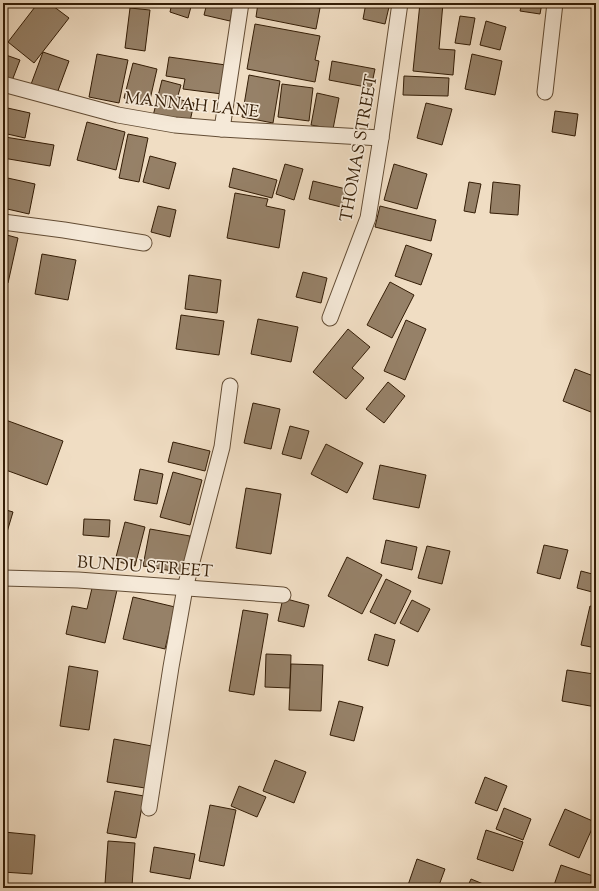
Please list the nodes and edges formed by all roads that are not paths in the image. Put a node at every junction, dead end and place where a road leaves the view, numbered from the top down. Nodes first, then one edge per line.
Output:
1 (241, 3) edge
2 (400, 3) edge
3 (555, 3) edge
4 (3, 84) edge
5 (545, 92) dead end
6 (222, 129) junction
7 (381, 138) junction
8 (3, 222) edge
9 (144, 243) dead end
10 (330, 318) dead end
11 (230, 386) dead end
12 (3, 578) edge
13 (185, 588) junction
14 (283, 595) dead end
15 (149, 808) dead end

1 - 6 street
2 - 7 street, THOMAS STREET
3 - 5 street
4 - 6 street, MANNAH LANE
6 - 7 street, MANNAH LANE
7 - 10 street, THOMAS STREET
8 - 9 street
11 - 13 street
12 - 13 street, BUNDU STREET
13 - 14 street, BUNDU STREET
13 - 15 street

